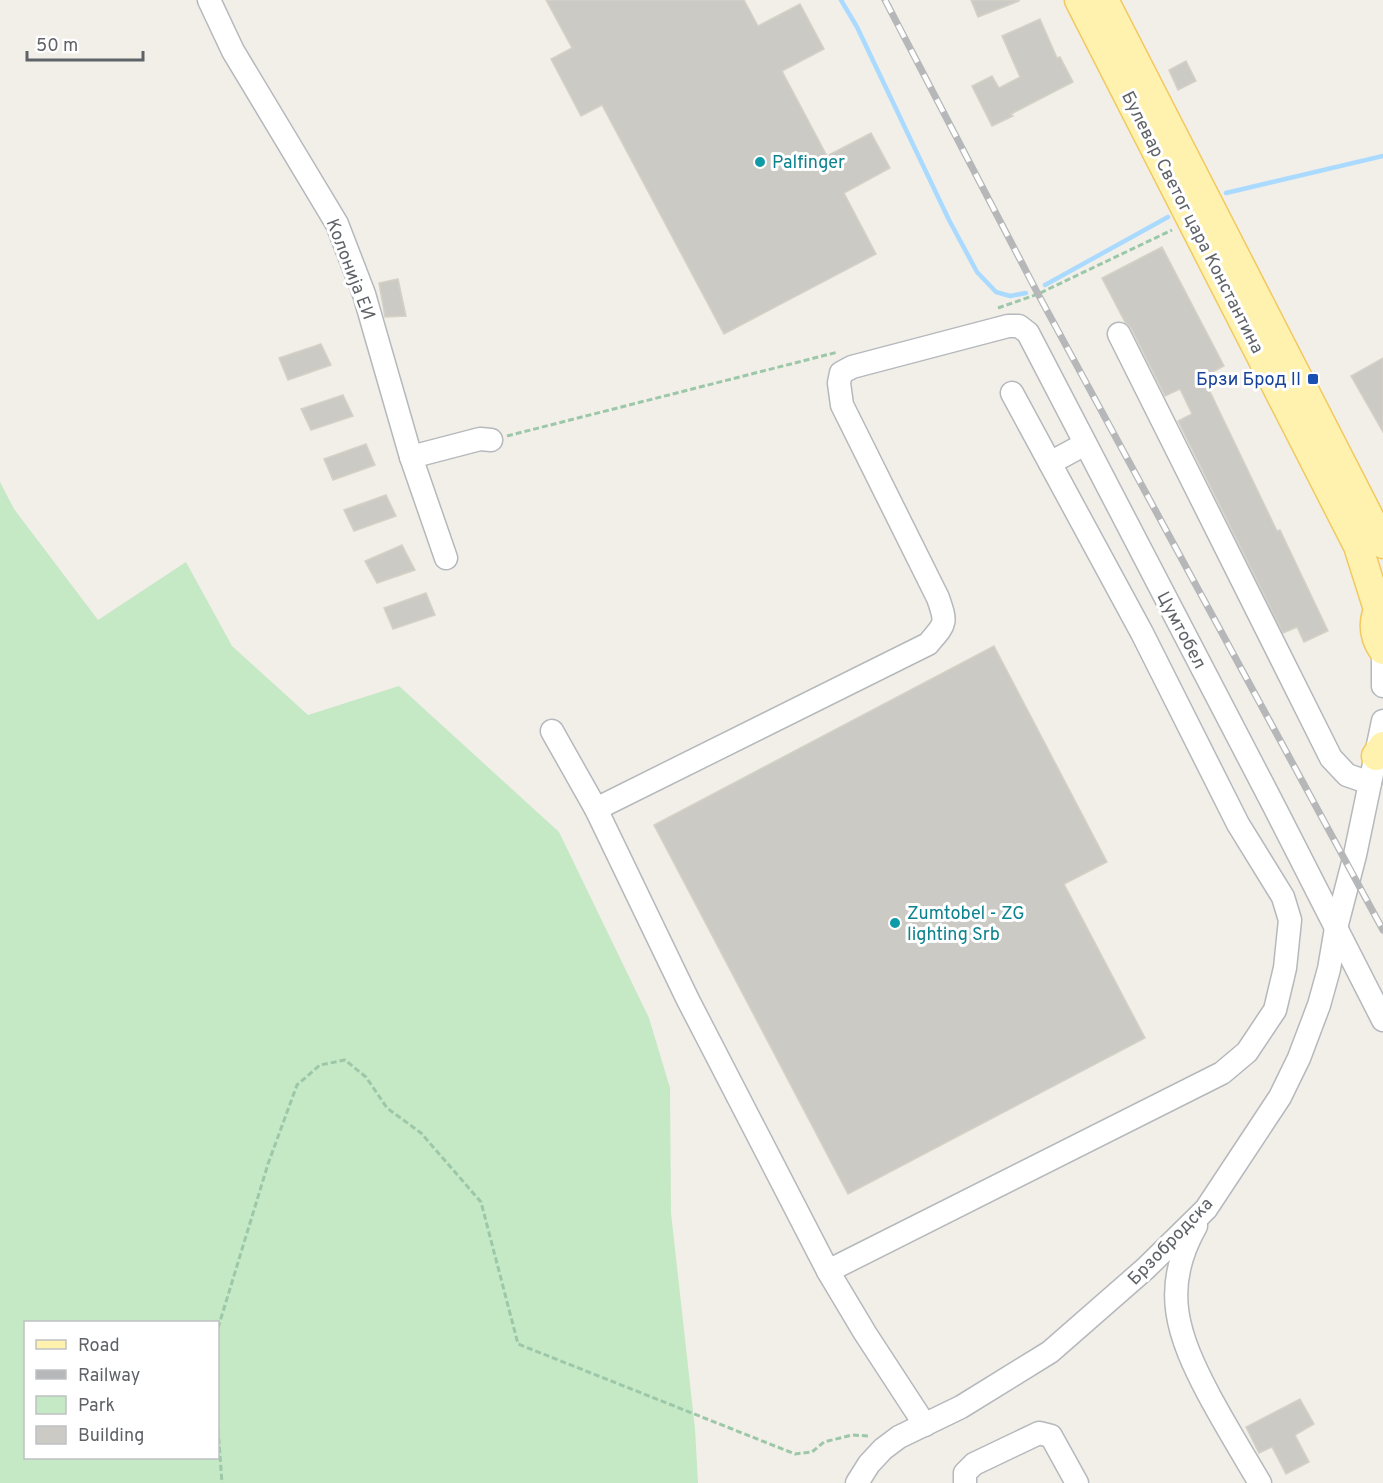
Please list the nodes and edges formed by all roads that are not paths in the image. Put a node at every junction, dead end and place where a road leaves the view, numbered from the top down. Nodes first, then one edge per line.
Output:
1 (209, 0) edge
2 (1079, 0) edge
3 (1104, 0) edge
4 (1119, 334) dead end
5 (1012, 393) dead end
6 (491, 440) road end
7 (1085, 444) junction
8 (411, 457) junction
9 (1050, 463) junction
10 (1381, 537) edge
11 (446, 558) dead end
12 (1380, 606) edge
13 (1383, 651) edge
14 (1383, 686) edge
15 (1383, 721) edge
16 (552, 731) dead end
17 (1243, 746) junction
18 (1376, 762) edge
19 (1208, 764) junction
20 (596, 809) junction
21 (1336, 928) junction
22 (1383, 1020) edge
23 (1206, 1209) junction
24 (828, 1272) junction
25 (925, 1425) junction
26 (857, 1483) edge
27 (965, 1483) edge
28 (1077, 1483) edge
29 (1260, 1483) edge

1 - 8 street, Колонија ЕИ
2 - 12 main road, Булевар Светог цара Константина
3 - 10 main road, Булевар Светог цара Константина
4 - 18 street
5 - 9 street
6 - 8 street
7 - 9 street
7 - 17 street, Цумтобел
7 - 20 street, Цумтобел
8 - 11 street, Колонија ЕИ
9 - 19 street
12 - 13 main road, Булевар Светог цара Константина
13 - 14 street
15 - 18 street, Брзобродска
16 - 20 street
17 - 19 street
17 - 21 street, Цумтобел
18 - 21 street, Брзобродска
19 - 24 street
20 - 24 street
21 - 22 street, Цумтобел
21 - 23 street, Брзобродска
23 - 25 street, Брзобродска
23 - 29 street
24 - 25 street
25 - 26 street, Брзобродска
27 - 28 street

